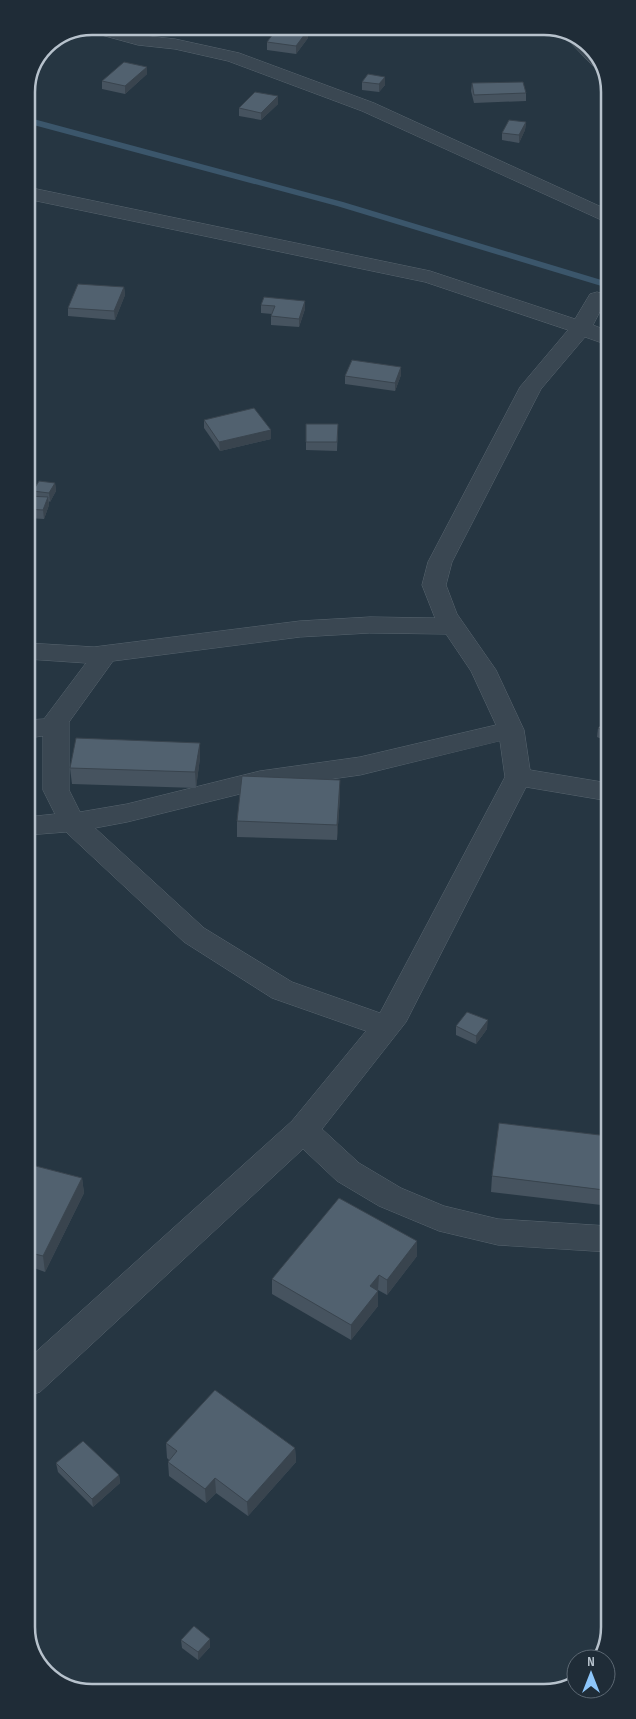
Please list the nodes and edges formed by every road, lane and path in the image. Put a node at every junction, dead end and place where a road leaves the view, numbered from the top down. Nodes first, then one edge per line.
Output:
1 (118, 35) edge
2 (35, 195) edge
3 (601, 214) edge
4 (597, 298) dead end
5 (581, 328) junction
6 (601, 336) edge
7 (453, 626) junction
8 (35, 651) edge
9 (105, 654) junction
10 (56, 727) junction
11 (35, 728) edge
12 (511, 730) junction
13 (518, 777) junction
14 (601, 791) edge
15 (72, 822) junction
16 (35, 825) edge
17 (386, 1026) junction
18 (304, 1130) junction
19 (601, 1238) edge
20 (35, 1376) edge

1 - 3 street
2 - 5 street
4 - 5 street
5 - 6 street
5 - 7 street
7 - 9 street
7 - 12 street
8 - 9 street
9 - 10 street
10 - 11 street
10 - 15 street
12 - 13 street
12 - 15 street
13 - 14 street
13 - 17 street
15 - 16 street
15 - 17 street
17 - 18 street
18 - 19 street
18 - 20 street

